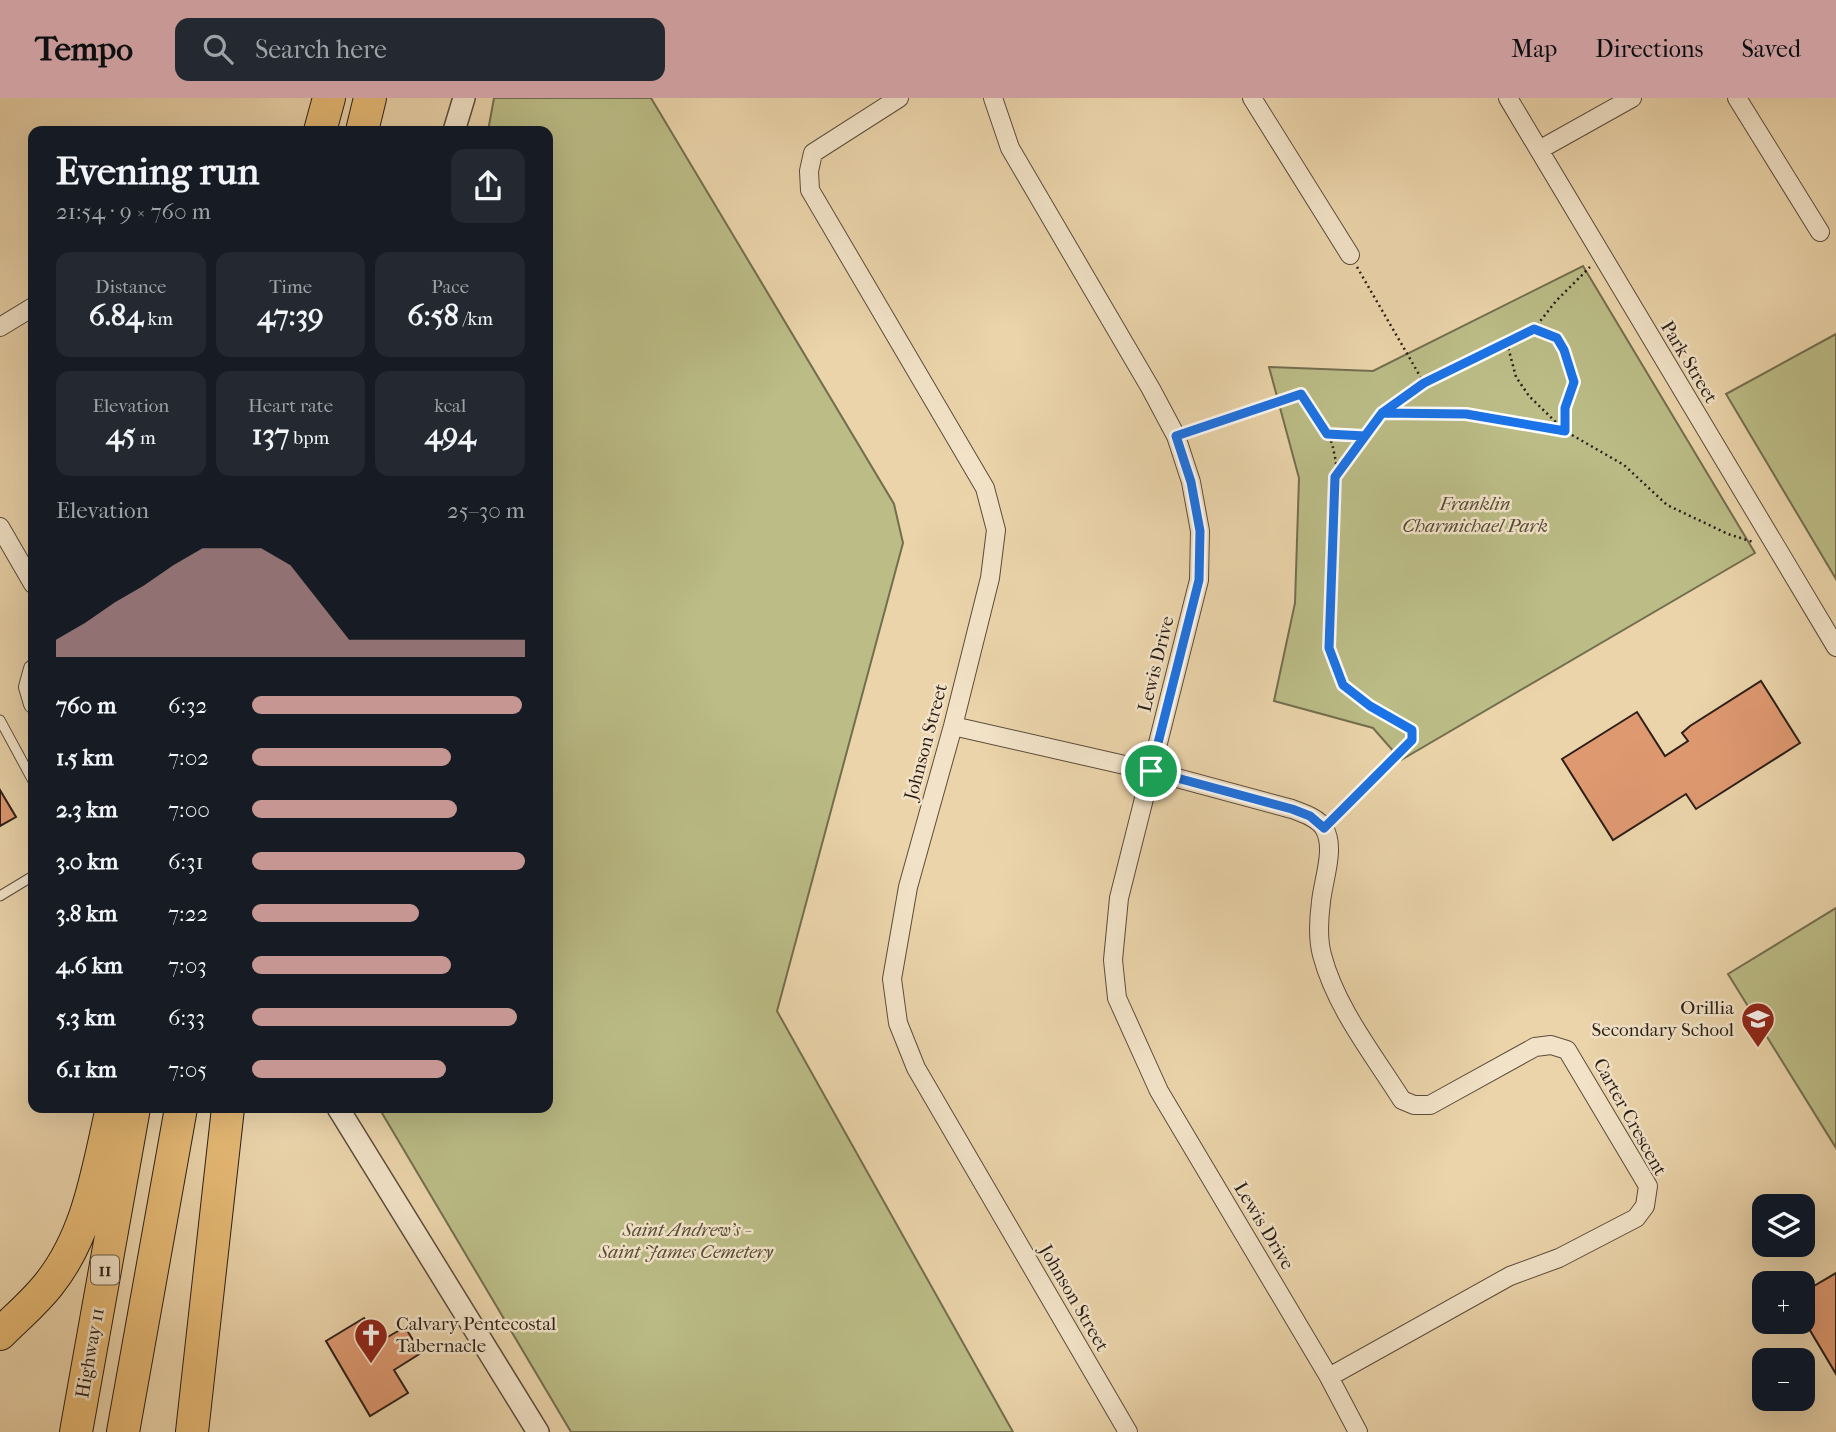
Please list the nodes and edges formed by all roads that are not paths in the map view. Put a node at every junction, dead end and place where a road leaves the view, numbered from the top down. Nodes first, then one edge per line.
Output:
1 (329, 98) edge
2 (370, 98) edge
3 (464, 98) edge
4 (899, 98) edge
5 (992, 98) edge
6 (1252, 98) edge
7 (1507, 98) edge
8 (1632, 98) edge
9 (1737, 98) edge
10 (321, 126) edge
11 (363, 126) edge
12 (456, 126) edge
13 (1539, 150) junction
14 (1820, 232) dead end
15 (1350, 255) road end
16 (28, 310) edge
17 (0, 327) edge
18 (0, 527) edge
19 (28, 575) edge
20 (1836, 647) edge
21 (0, 720) edge
22 (953, 726) junction
23 (1151, 771) junction
24 (28, 772) edge
25 (28, 879) edge
26 (0, 896) edge
27 (111, 1113) edge
28 (133, 1113) edge
29 (180, 1113) edge
30 (227, 1113) edge
31 (341, 1113) edge
32 (0, 1334) edge
33 (1329, 1377) junction
34 (76, 1432) edge
35 (123, 1432) edge
36 (192, 1432) edge
37 (538, 1432) edge
38 (1128, 1432) edge
39 (1358, 1432) edge

1 - 10 highway
2 - 11 highway
3 - 12 street
4 - 22 street, Johnson Street
5 - 23 street, Lewis Drive
6 - 15 street
7 - 13 street, Park Street
8 - 13 street
9 - 14 street
13 - 20 street, Park Street
16 - 17 street
18 - 19 street
21 - 24 lane
22 - 23 street
22 - 38 street, Johnson Street
23 - 33 street, Lewis Drive
23 - 33 street, Carter Crescent
25 - 26 lane
27 - 32 highway
28 - 34 highway, Highway 11 / 11
29 - 35 highway
30 - 36 highway
31 - 37 street
33 - 39 street, Lewis Drive

